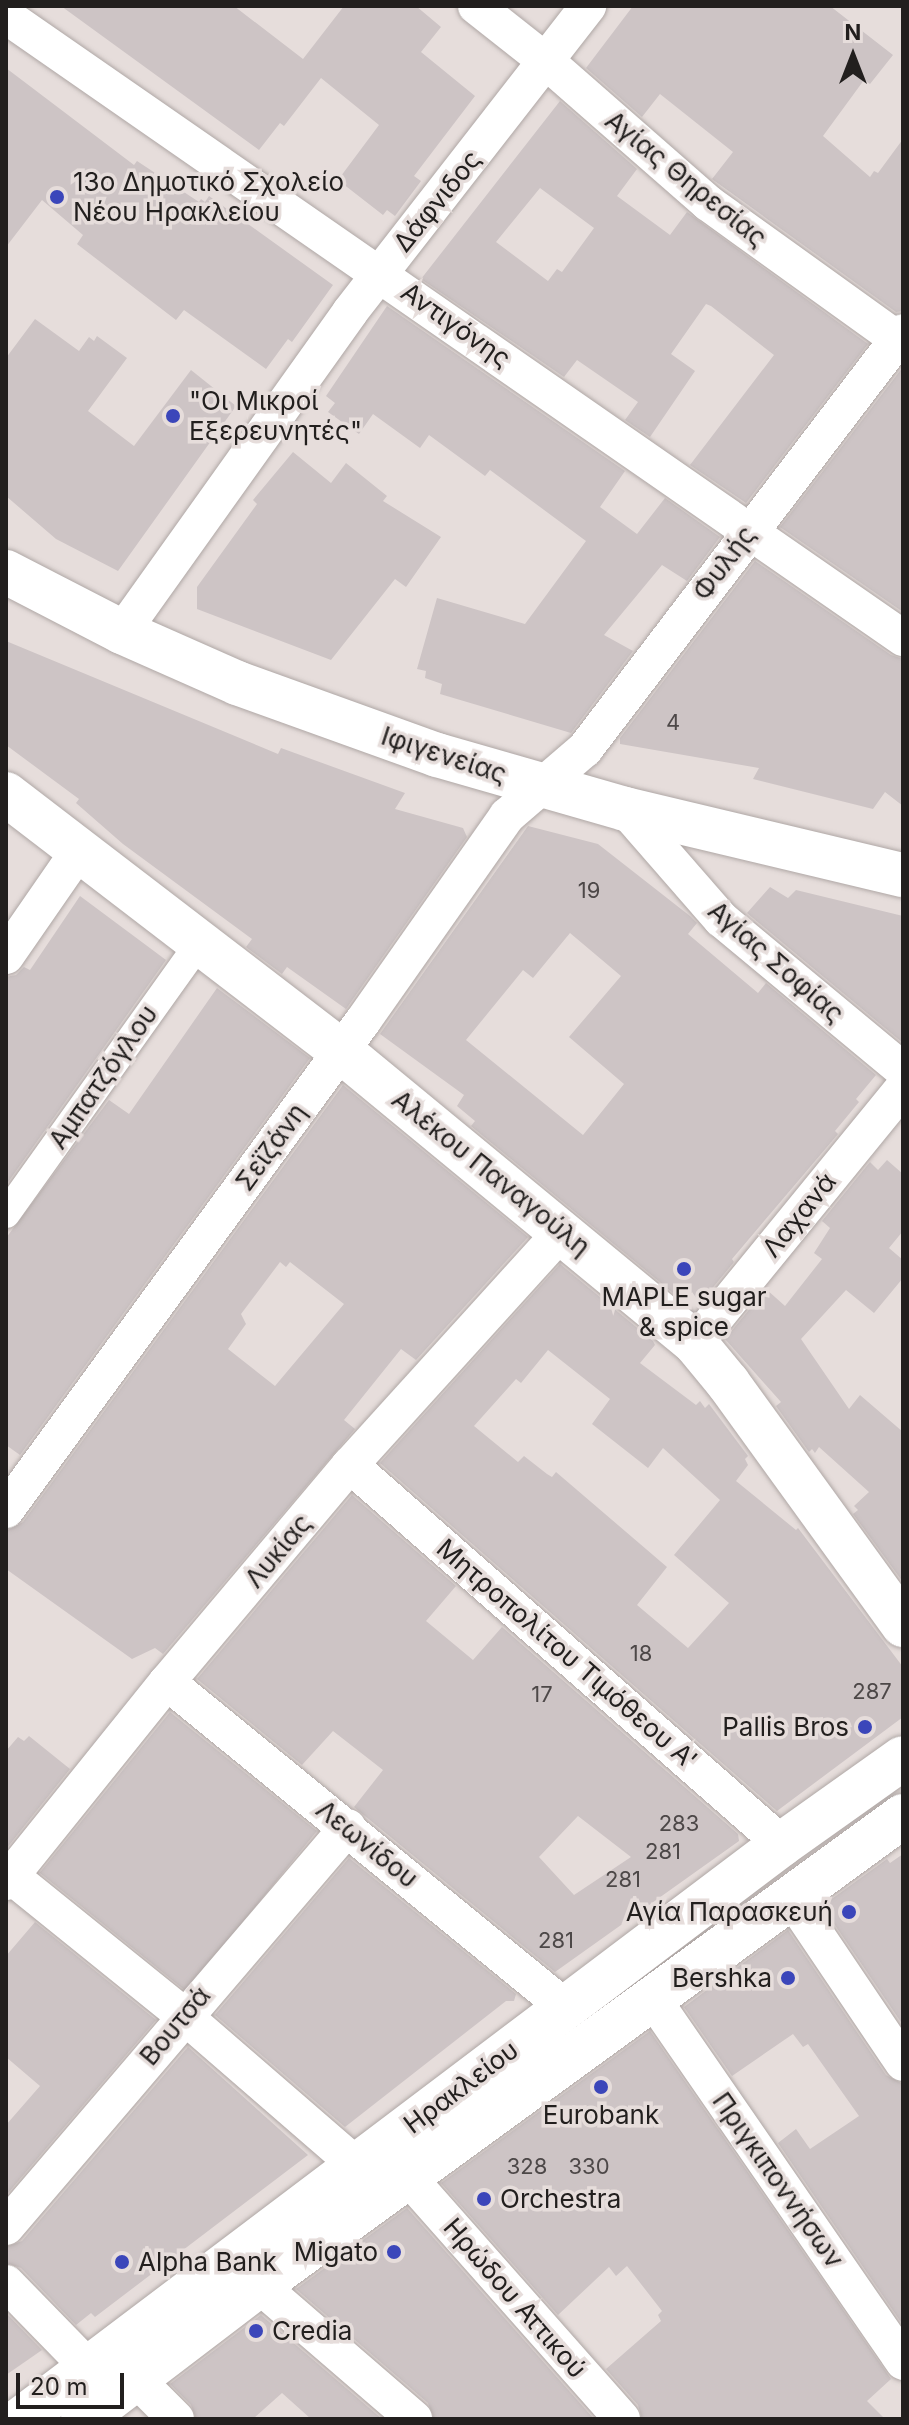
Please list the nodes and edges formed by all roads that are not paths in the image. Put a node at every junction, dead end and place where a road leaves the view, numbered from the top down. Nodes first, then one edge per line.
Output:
1 (476, 6) edge
2 (588, 6) edge
3 (6, 16) edge
4 (547, 62) junction
5 (380, 273) junction
6 (901, 338) edge
7 (749, 529) junction
8 (6, 572) edge
9 (122, 632) junction
10 (903, 638) edge
11 (539, 786) junction
12 (6, 794) edge
13 (625, 809) junction
14 (80, 849) junction
15 (903, 875) edge
16 (201, 941) junction
17 (6, 956) edge
18 (341, 1051) junction
19 (903, 1070) edge
20 (903, 1088) edge
21 (6, 1214) edge
22 (562, 1231) junction
23 (695, 1343) junction
24 (350, 1465) junction
25 (6, 1510) edge
26 (903, 1625) edge
27 (167, 1682) junction
28 (903, 1758) edge
29 (903, 1816) edge
30 (348, 1827) junction
31 (782, 1844) junction
32 (8, 1876) edge
33 (791, 1897) junction
34 (653, 1999) junction
35 (566, 2008) junction
36 (183, 2015) junction
37 (903, 2063) edge
38 (356, 2165) junction
39 (408, 2177) junction
40 (6, 2227) edge
41 (6, 2283) edge
42 (259, 2285) junction
43 (903, 2362) edge
44 (88, 2367) junction
45 (135, 2378) junction
46 (21, 2419) edge
47 (83, 2419) edge
48 (176, 2419) edge
49 (414, 2419) edge
50 (622, 2419) edge

1 - 4 street, Αγίας Θηρεσίας
2 - 4 street, Δάφνιδος
3 - 5 street, Αντιγόνης
4 - 5 street, Δάφνιδος
4 - 6 street, Αγίας Θηρεσίας
5 - 7 street, Αντιγόνης
5 - 9 street, Δάφνιδος
6 - 7 street, Φυλής
7 - 10 street, Αντιγόνης
7 - 11 street, Φυλής
8 - 9 street, Ιφιγενείας
9 - 11 street, Ιφιγενείας
11 - 13 street, Ιφιγενείας
11 - 18 street, Σεϊζάνη
12 - 14 street, Αλέκου Παναγούλη
13 - 15 street, Ιφιγενείας
13 - 19 street, Αγίας Σοφίας
14 - 16 street, Αλέκου Παναγούλη
14 - 17 street
16 - 18 street, Αλέκου Παναγούλη
16 - 21 street, Αμπατζόγλου
18 - 22 street, Αλέκου Παναγούλη
18 - 25 street, Σεϊζάνη
20 - 23 street, Λαχανά
22 - 23 street, Αλέκου Παναγούλη
22 - 24 street, Λυκίας
23 - 26 street, Αλέκου Παναγούλη
24 - 27 street, Λυκίας
24 - 31 street, Μητροπολίτου Τιμόθεου Α'
27 - 30 street, Λεωνίδου
27 - 32 street, Λυκίας
28 - 31 street, Ηρακλείου
29 - 33 street, Ηρακλείου
30 - 35 street, Λεωνίδου
30 - 36 street, Βουτσά
31 - 35 street, Ηρακλείου
32 - 36 street
33 - 34 street, Ηρακλείου
33 - 37 street
34 - 39 street, Ηρακλείου
34 - 43 street, Πριγκιποννήσων
35 - 38 street, Ηρακλείου
36 - 38 street
36 - 40 street, Βουτσά
38 - 44 street, Ηρακλείου
39 - 42 street, Ηρακλείου
39 - 50 street, Ηρώδου Αττικού
41 - 44 street
42 - 45 street, Ηρακλείου
42 - 49 street
44 - 46 street, Ηρακλείου
45 - 47 street, Ηρακλείου
45 - 48 street

